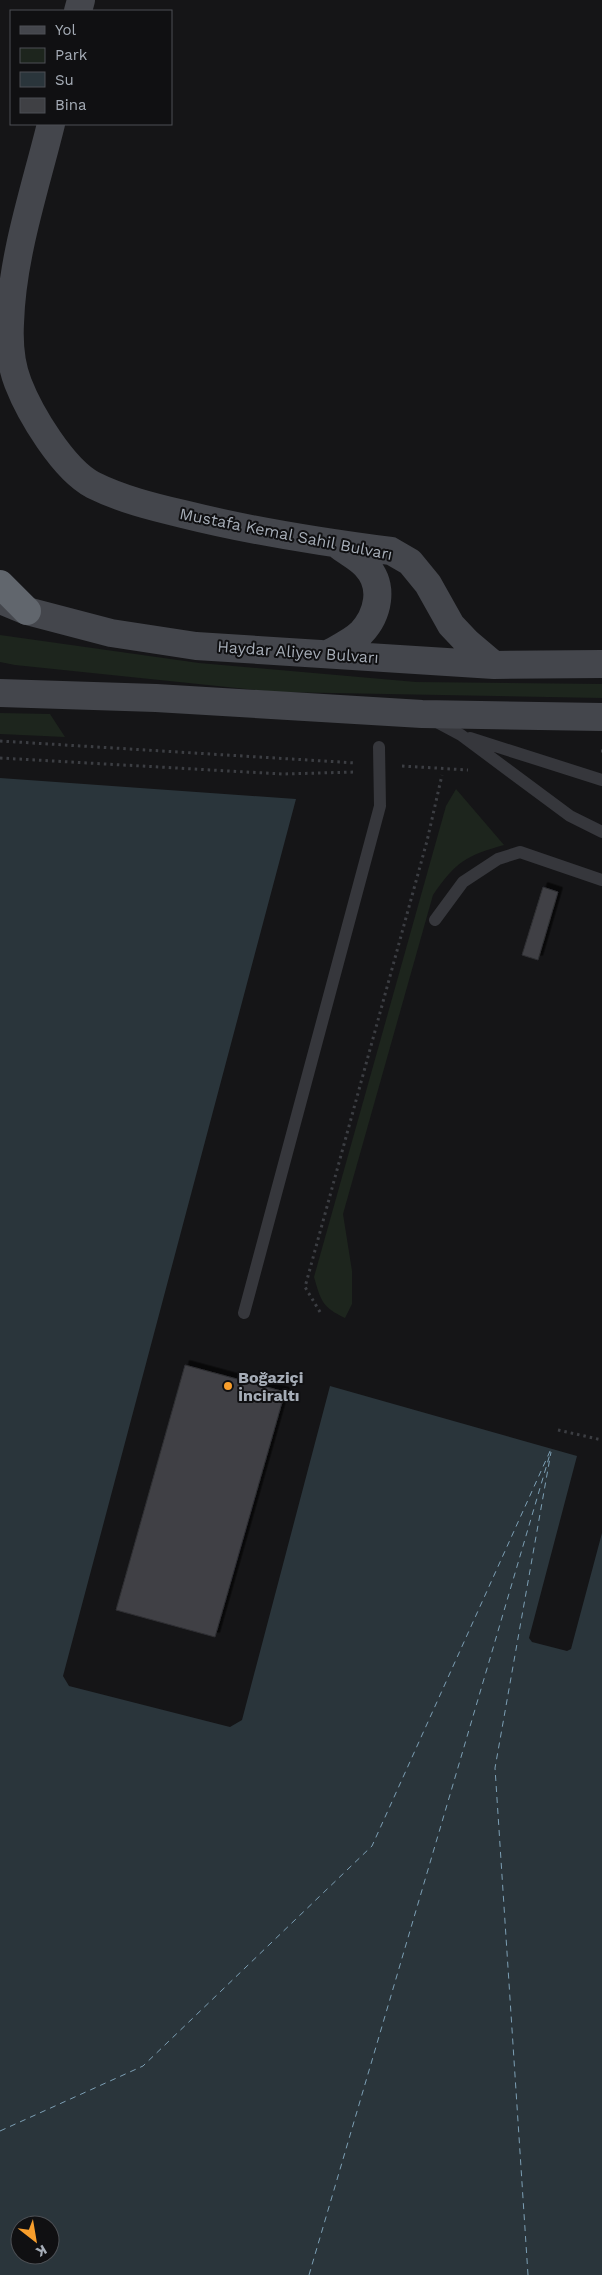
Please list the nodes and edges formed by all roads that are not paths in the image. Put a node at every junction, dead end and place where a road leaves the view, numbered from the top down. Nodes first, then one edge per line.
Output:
1 (51, 125) edge
2 (337, 544) junction
3 (0, 584) edge
4 (0, 600) edge
5 (28, 611) junction
6 (328, 654) junction
7 (494, 664) junction
8 (602, 664) edge
9 (0, 693) edge
10 (422, 714) junction
11 (602, 717) edge
12 (461, 735) junction
13 (379, 747) dead end
14 (602, 780) edge
15 (602, 832) edge
16 (602, 880) edge
17 (435, 920) dead end
18 (244, 1313) dead end

1 - 2 main road, Mustafa Kemal Sahil Bulvarı
2 - 6 main road
2 - 7 main road, Mustafa Kemal Sahil Bulvarı
3 - 5 highway
4 - 5 main road, Haydar Aliyev Bulvarı
5 - 6 main road, Haydar Aliyev Bulvarı
6 - 7 main road, Haydar Aliyev Bulvarı
7 - 8 main road, Haydar Aliyev Bulvarı
9 - 10 main road
10 - 11 main road
10 - 12 lane
12 - 14 lane
12 - 15 lane
13 - 18 lane
16 - 17 lane

